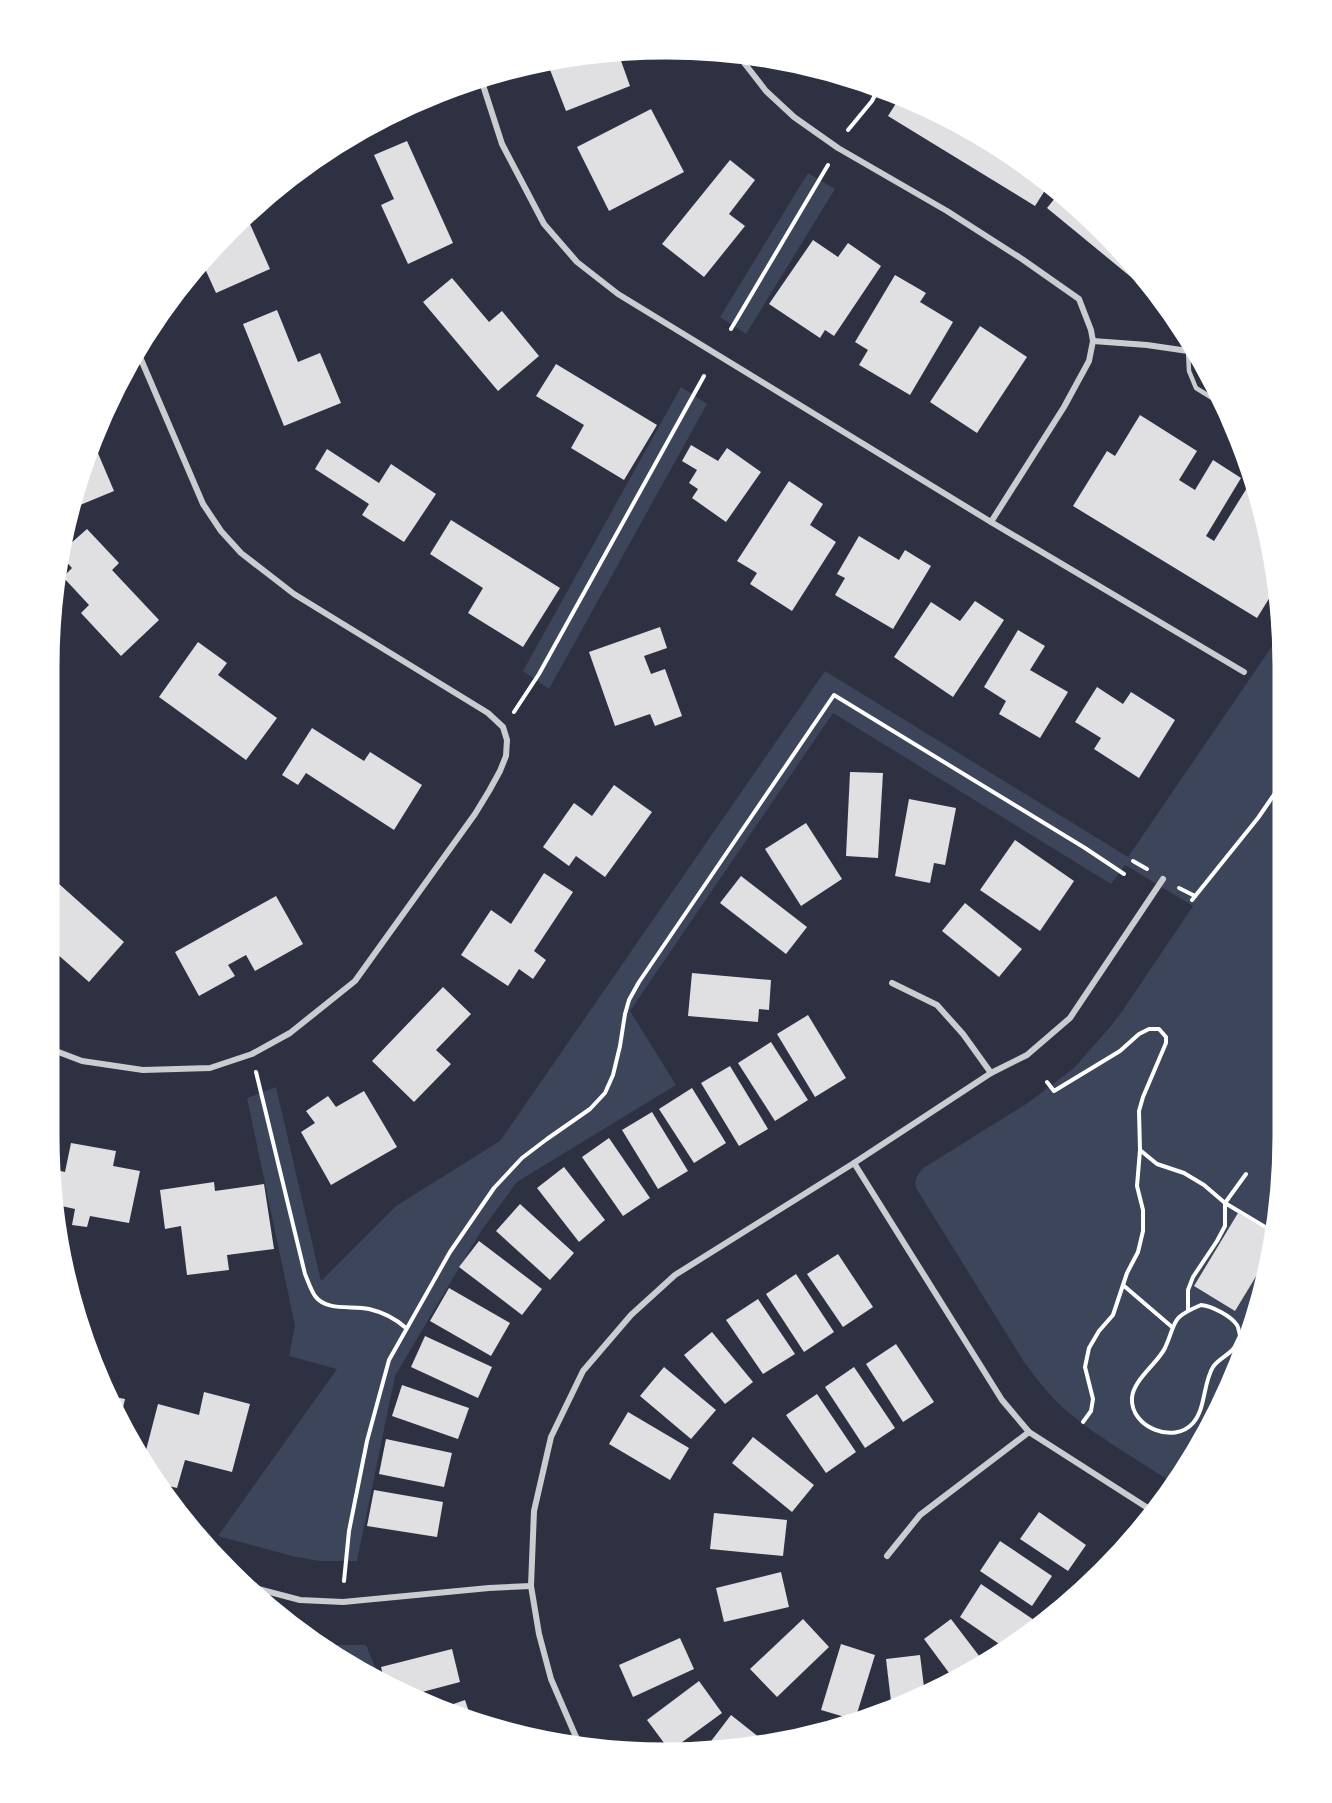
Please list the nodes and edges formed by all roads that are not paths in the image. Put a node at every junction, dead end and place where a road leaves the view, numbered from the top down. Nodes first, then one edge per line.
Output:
1 (745, 64) edge
2 (484, 87) edge
3 (1093, 341) junction
4 (1184, 349) edge
5 (1189, 357) edge
6 (142, 359) edge
7 (1211, 397) edge
8 (991, 522) junction
9 (1244, 672) dead end
10 (1163, 879) dead end
11 (892, 983) dead end
12 (58, 1052) edge
13 (991, 1073) junction
14 (854, 1163) junction
15 (1029, 1432) junction
16 (1147, 1508) edge
17 (887, 1556) dead end
18 (531, 1586) junction
19 (260, 1590) edge
20 (576, 1737) edge

1 - 3 street
2 - 8 street
3 - 4 street
3 - 8 street
5 - 7 lane
6 - 12 street
8 - 9 street
10 - 13 street
11 - 13 street
13 - 14 street
14 - 15 street
14 - 18 street
15 - 16 street
15 - 17 street
18 - 19 street
18 - 20 street

